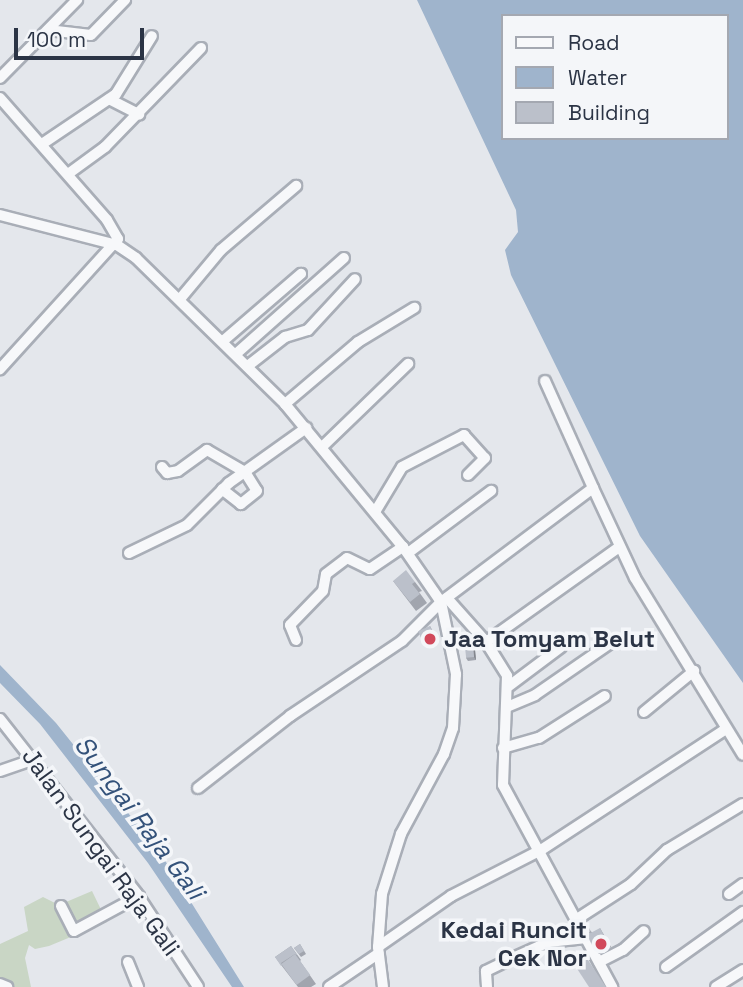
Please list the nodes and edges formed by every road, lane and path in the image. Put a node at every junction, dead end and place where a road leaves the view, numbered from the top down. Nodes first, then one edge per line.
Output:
1 (77, 0) edge
2 (125, 0) edge
3 (48, 30) junction
4 (152, 36) dead end
5 (201, 48) dead end
6 (0, 78) edge
7 (0, 99) edge
8 (109, 99) junction
9 (139, 114) junction
10 (41, 144) junction
11 (68, 174) junction
12 (296, 186) dead end
13 (0, 215) edge
14 (117, 245) junction
15 (344, 258) dead end
16 (301, 274) dead end
17 (355, 279) dead end
18 (180, 299) junction
19 (414, 308) dead end
20 (223, 341) junction
21 (237, 353) junction
22 (408, 364) dead end
23 (1, 365) edge
24 (249, 365) junction
25 (545, 380) dead end
26 (285, 404) junction
27 (306, 428) junction
28 (322, 447) junction
29 (162, 467) dead end
30 (244, 472) junction
31 (468, 475) dead end
32 (593, 488) junction
33 (222, 489) junction
34 (491, 491) dead end
35 (375, 512) junction
36 (619, 547) junction
37 (405, 550) junction
38 (129, 553) dead end
39 (444, 600) junction
40 (296, 640) dead end
41 (486, 642) junction
42 (609, 644) dead end
43 (561, 647) dead end
44 (694, 671) junction
45 (509, 686) junction
46 (605, 696) dead end
47 (507, 707) junction
48 (643, 712) dead end
49 (0, 719) edge
50 (726, 729) junction
51 (503, 748) junction
52 (743, 755) edge
53 (34, 758) junction
54 (0, 771) edge
55 (198, 788) dead end
56 (743, 804) edge
57 (541, 850) junction
58 (743, 884) edge
59 (729, 894) dead end
60 (139, 896) junction
61 (61, 906) dead end
62 (743, 912) edge
63 (577, 919) junction
64 (644, 931) dead end
65 (587, 938) junction
66 (379, 950) junction
67 (599, 961) junction
68 (128, 962) dead end
69 (666, 967) dead end
70 (743, 970) edge
71 (0, 984) edge
72 (7, 987) edge
73 (138, 987) edge
74 (198, 987) edge
75 (329, 987) edge
76 (383, 987) edge
77 (487, 987) edge
78 (611, 987) edge
79 (716, 987) edge

1 - 3 street
2 - 3 street
3 - 6 street
4 - 8 street
5 - 9 street
7 - 10 street
8 - 9 street
8 - 10 street
9 - 11 street
10 - 11 street
11 - 14 street
12 - 18 street
13 - 14 street
14 - 18 street
14 - 23 street
15 - 21 street
16 - 20 street
17 - 24 street
18 - 20 street
19 - 26 street
20 - 21 street
21 - 24 street
22 - 28 street
24 - 26 street
25 - 32 street
26 - 27 street
27 - 28 street
27 - 30 street
28 - 35 street
29 - 30 street
30 - 33 street
30 - 33 street
31 - 35 street
32 - 36 street
32 - 39 street
33 - 38 street
34 - 37 street
35 - 37 street
36 - 41 street
36 - 44 street
37 - 39 street
37 - 40 street
39 - 41 street
39 - 55 street
39 - 66 street
41 - 45 street
42 - 47 street
43 - 45 street
44 - 48 street
44 - 50 street
45 - 47 street
46 - 51 street
47 - 51 street
49 - 53 street, Jalan Sungai Raja Gali
50 - 52 street
50 - 57 street
51 - 57 street
53 - 54 street
53 - 60 street, Jalan Sungai Raja Gali
56 - 63 street
57 - 63 street
57 - 66 street
58 - 59 street
60 - 61 street
60 - 74 street, Jalan Sungai Raja Gali
62 - 69 street
63 - 65 street
64 - 67 street
65 - 67 street
65 - 77 street
66 - 75 street
66 - 76 street
67 - 78 street
68 - 73 street
70 - 79 street
71 - 72 street

